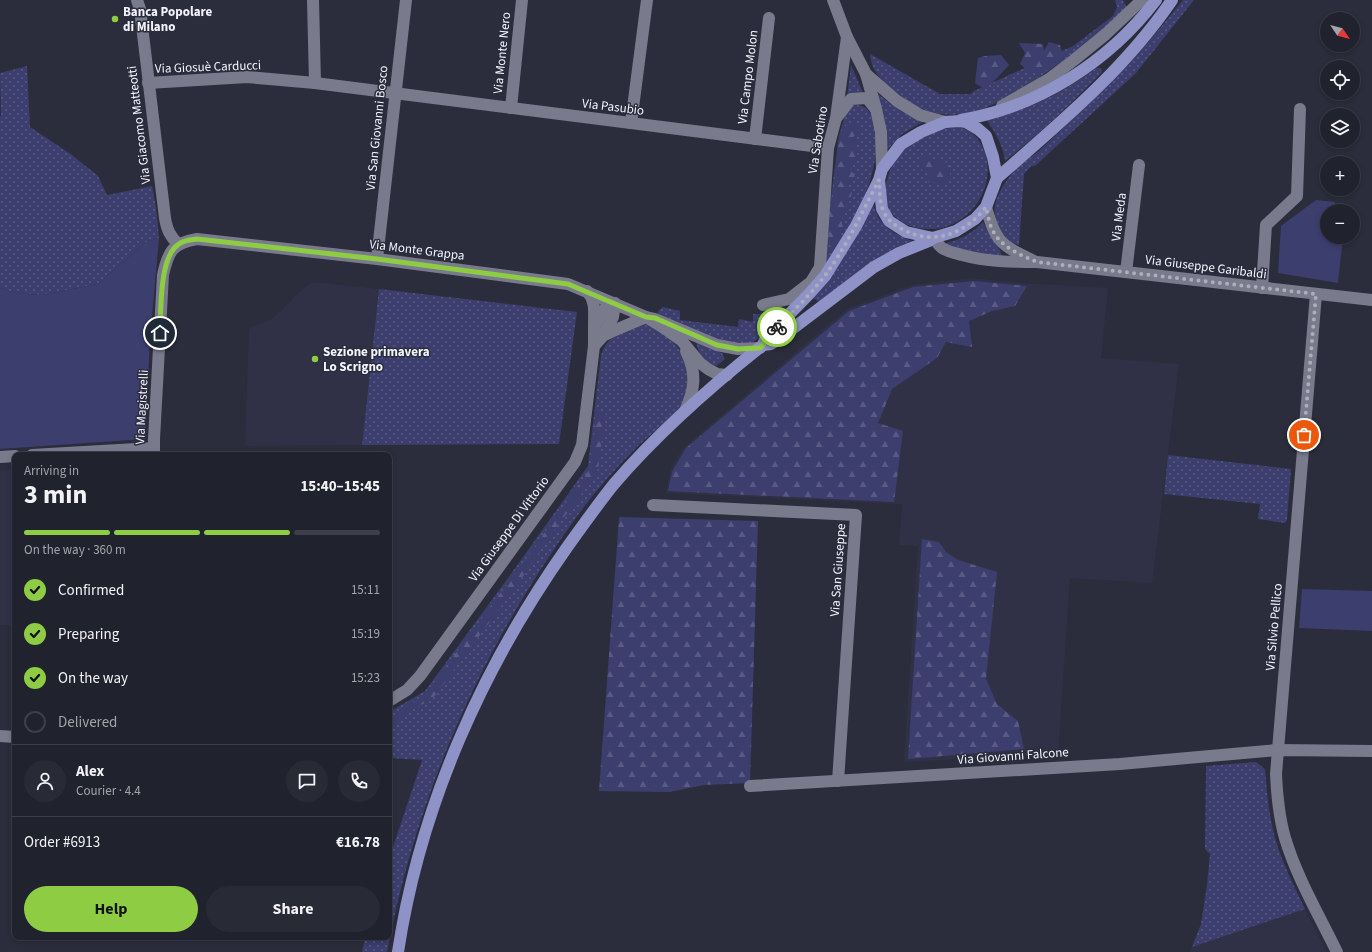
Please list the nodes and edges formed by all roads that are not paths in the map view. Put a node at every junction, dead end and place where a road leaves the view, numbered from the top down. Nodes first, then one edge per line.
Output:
1 (137, 0) edge
2 (313, 0) edge
3 (406, 0) edge
4 (522, 0) edge
5 (647, 0) edge
6 (833, 0) edge
7 (1142, 0) edge
8 (1156, 0) edge
9 (1172, 0) edge
10 (769, 18) dead end
11 (847, 37) junction
12 (866, 74) junction
13 (148, 83) junction
14 (315, 84) junction
15 (395, 93) junction
16 (511, 108) junction
17 (876, 109) junction
18 (1300, 109) dead end
19 (984, 116) junction
20 (836, 118) junction
21 (950, 121) junction
22 (631, 123) junction
23 (755, 139) junction
24 (828, 148) junction
25 (1139, 165) dead end
26 (880, 174) junction
27 (997, 178) junction
28 (986, 207) junction
29 (933, 238) junction
30 (178, 244) junction
31 (377, 259) junction
32 (1037, 262) junction
33 (1126, 272) junction
34 (1262, 288) junction
35 (587, 291) junction
36 (1316, 294) junction
37 (1372, 300) edge
38 (614, 303) junction
39 (763, 305) dead end
40 (646, 317) junction
41 (594, 327) junction
42 (603, 336) junction
43 (681, 340) junction
44 (594, 346) junction
45 (761, 346) junction
46 (727, 374) junction
47 (685, 411) junction
48 (154, 451) edge
49 (124, 452) edge
50 (12, 456) edge
51 (0, 457) edge
52 (652, 505) dead end
53 (392, 699) edge
54 (0, 736) edge
55 (12, 737) edge
56 (1277, 750) junction
57 (1372, 751) edge
58 (838, 781) junction
59 (750, 786) dead end
60 (398, 952) edge
61 (1337, 952) edge

1 - 13 street, Via Giacomo Matteotti
2 - 14 street
3 - 15 street, Via San Giovanni Bosco
4 - 16 street, Via Monte Nero
5 - 22 street
6 - 11 street, Via Sabotino
7 - 19 street
8 - 19 main road
9 - 27 main road
10 - 23 street, Via Campo Molon
11 - 12 street, Via Sabotino
11 - 20 street, Via Sabotino
12 - 17 street
12 - 21 street
13 - 14 street, Via Giosuè Carducci
13 - 30 street, Via Giacomo Matteotti
14 - 15 street, Via Giosuè Carducci
15 - 16 street, Via Pasubio
15 - 31 street, Via San Giovanni Bosco
16 - 22 street, Via Pasubio
17 - 20 street
17 - 26 street
18 - 34 street
19 - 21 main road
20 - 24 street, Via Sabotino
21 - 26 main road
21 - 27 main road
22 - 23 street, Via Pasubio
23 - 24 street, Via Pasubio
24 - 39 street, Via Sabotino
25 - 33 street, Via Meda
26 - 29 main road
26 - 45 main road
27 - 28 main road
28 - 29 main road
28 - 32 street, Via Giuseppe Garibaldi
29 - 32 street, Via Giuseppe Garibaldi
29 - 45 main road
30 - 31 street, Via Monte Grappa
30 - 48 street, Via Magistrelli
31 - 35 street, Via Monte Grappa
32 - 33 street, Via Giuseppe Garibaldi
33 - 34 street, Via Giuseppe Garibaldi
34 - 36 street, Via Giuseppe Garibaldi
35 - 38 street, Via Monte Grappa
35 - 41 street, Via Giuseppe Di Vittorio
36 - 37 street, Via Giuseppe Garibaldi
36 - 56 street, Via Silvio Pellico
38 - 40 street, Via Monte Grappa
38 - 41 street
38 - 42 street
40 - 42 street
40 - 43 street, Via Monte Grappa
40 - 45 street, Via Monte Grappa
41 - 44 street, Via Giuseppe Di Vittorio
42 - 44 street
43 - 46 street, Via Monte Grappa
43 - 47 street
44 - 53 street, Via Giuseppe Di Vittorio
45 - 46 main road
46 - 47 main road
47 - 60 main road
48 - 49 street
50 - 51 street
52 - 58 street, Via San Giuseppe
54 - 55 street
56 - 57 street, Via Giovanni Falcone
56 - 58 street, Via Giovanni Falcone
56 - 61 street, Via Silvio Pellico
58 - 59 street, Via Giovanni Falcone

